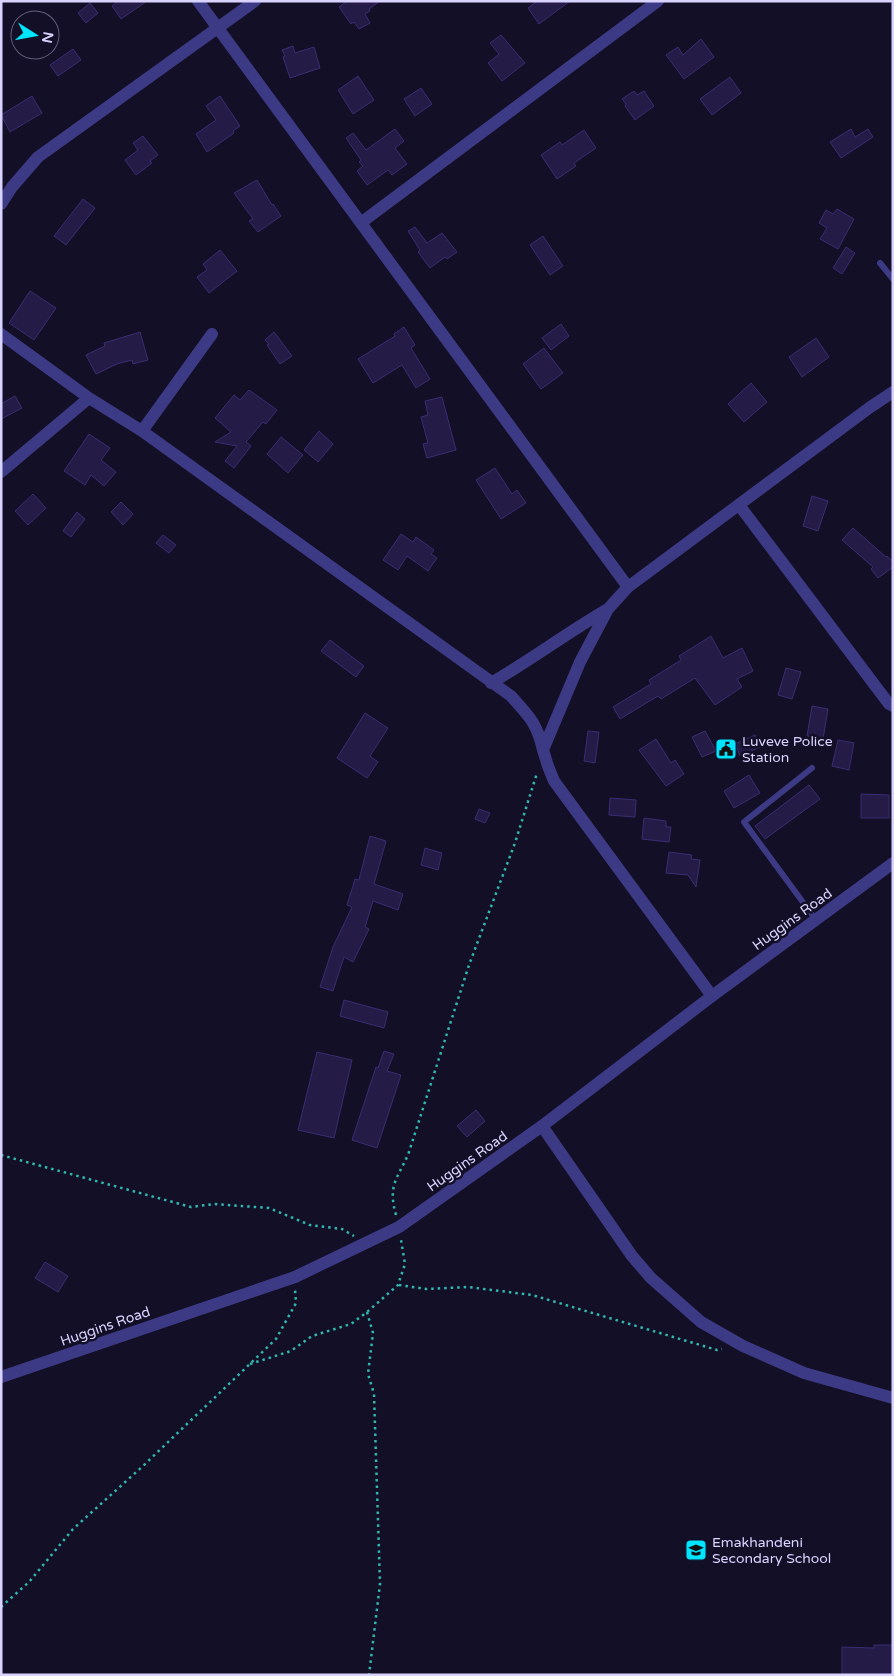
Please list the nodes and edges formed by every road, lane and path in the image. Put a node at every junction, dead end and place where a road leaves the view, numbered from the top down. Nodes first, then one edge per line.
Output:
1 (198, 1) edge
2 (255, 1) edge
3 (658, 1) edge
4 (218, 29) junction
5 (1, 204) edge
6 (362, 222) junction
7 (880, 263) dead end
8 (893, 279) edge
9 (1, 334) edge
10 (212, 334) dead end
11 (893, 392) edge
12 (89, 398) junction
13 (142, 431) junction
14 (1, 472) edge
15 (739, 505) junction
16 (628, 586) junction
17 (608, 609) junction
18 (491, 682) junction
19 (893, 706) edge
20 (543, 750) junction
21 (812, 768) dead end
22 (893, 864) edge
23 (816, 920) junction
24 (712, 996) junction
25 (542, 1126) junction
26 (1, 1155) edge
27 (399, 1227) junction
28 (367, 1242) junction
29 (295, 1278) junction
30 (398, 1285) junction
31 (367, 1312) junction
32 (743, 1346) junction
33 (250, 1364) junction
34 (1, 1377) edge
35 (893, 1398) edge
36 (1, 1607) edge
37 (369, 1675) edge

1 - 4 street
2 - 4 street
3 - 6 street
4 - 5 street
4 - 6 street
6 - 16 street
7 - 8 lane
9 - 12 street
10 - 13 street
11 - 15 street
12 - 13 street
12 - 14 street
13 - 18 street
15 - 16 street
15 - 19 street
16 - 17 street
17 - 18 street
17 - 20 street
18 - 20 street
20 - 24 street
20 - 27 path
21 - 23 lane
22 - 23 street, Huggins Road
23 - 24 street, Huggins Road
24 - 25 street, Huggins Road
25 - 27 street, Huggins Road
25 - 32 street
26 - 28 path
27 - 28 street, Huggins Road
27 - 30 path
28 - 29 street, Huggins Road
29 - 33 path
29 - 34 street, Huggins Road
30 - 31 path
30 - 32 path
31 - 33 path
31 - 37 path
32 - 35 street
33 - 36 path

